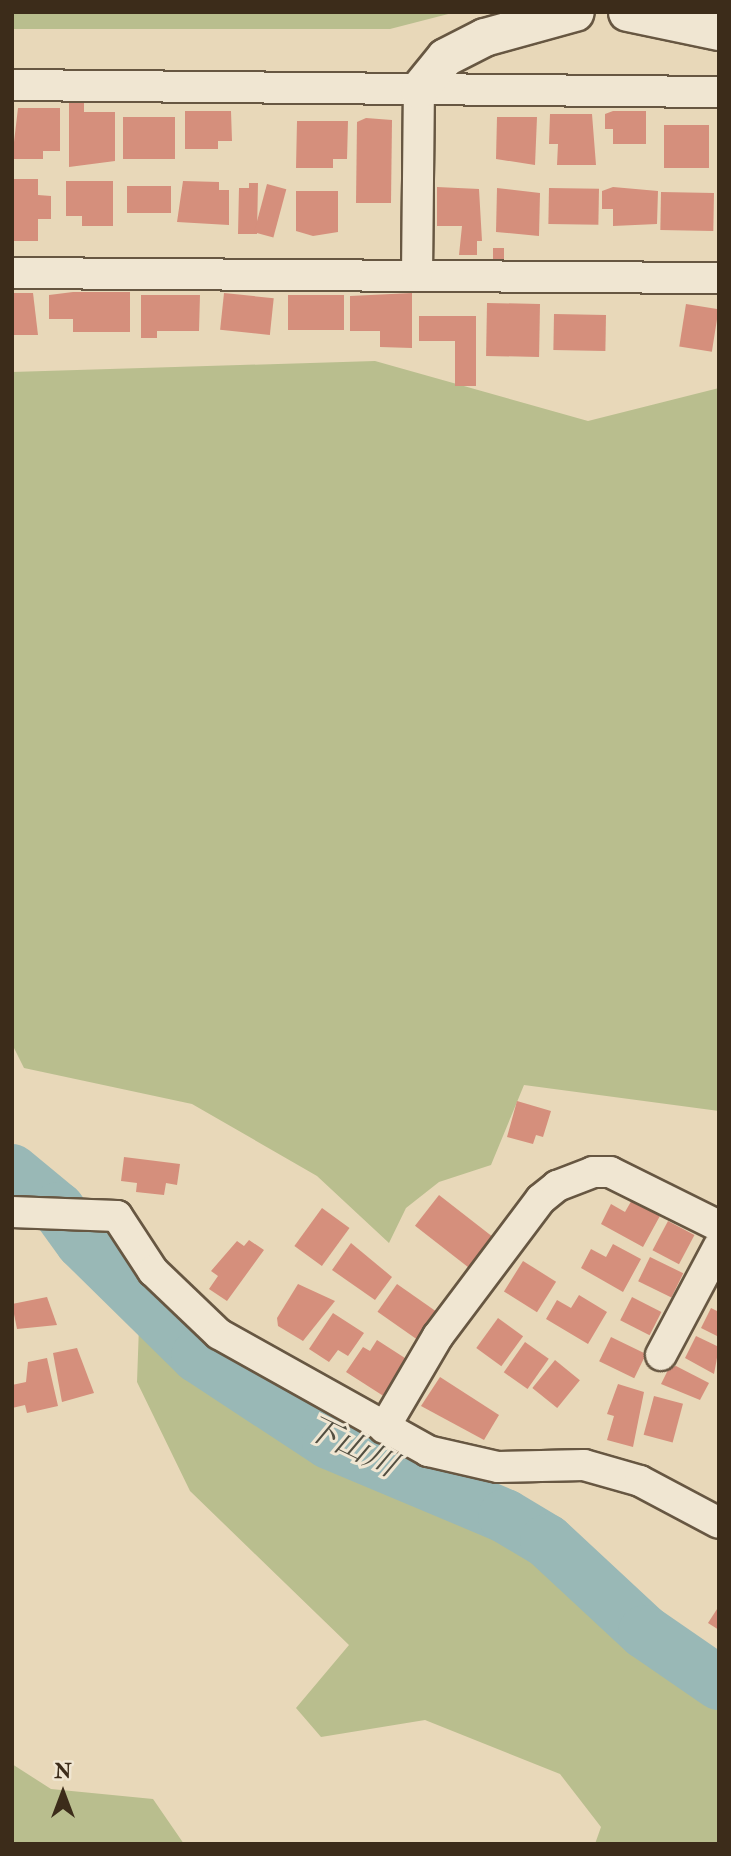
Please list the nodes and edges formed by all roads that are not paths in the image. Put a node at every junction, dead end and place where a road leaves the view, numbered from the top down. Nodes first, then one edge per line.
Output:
1 (575, 12) edge
2 (627, 12) edge
3 (719, 31) edge
4 (12, 85) edge
5 (419, 89) junction
6 (719, 92) edge
7 (12, 274) edge
8 (416, 275) junction
9 (719, 278) edge
10 (19, 1216) edge
11 (719, 1226) edge
12 (719, 1246) edge
13 (661, 1355) dead end
14 (384, 1428) junction
15 (719, 1523) edge

1 - 5 street
2 - 3 street
4 - 5 street
5 - 6 street
5 - 8 street
7 - 8 street
8 - 9 street
10 - 14 street
11 - 14 street
12 - 13 street
14 - 15 street

